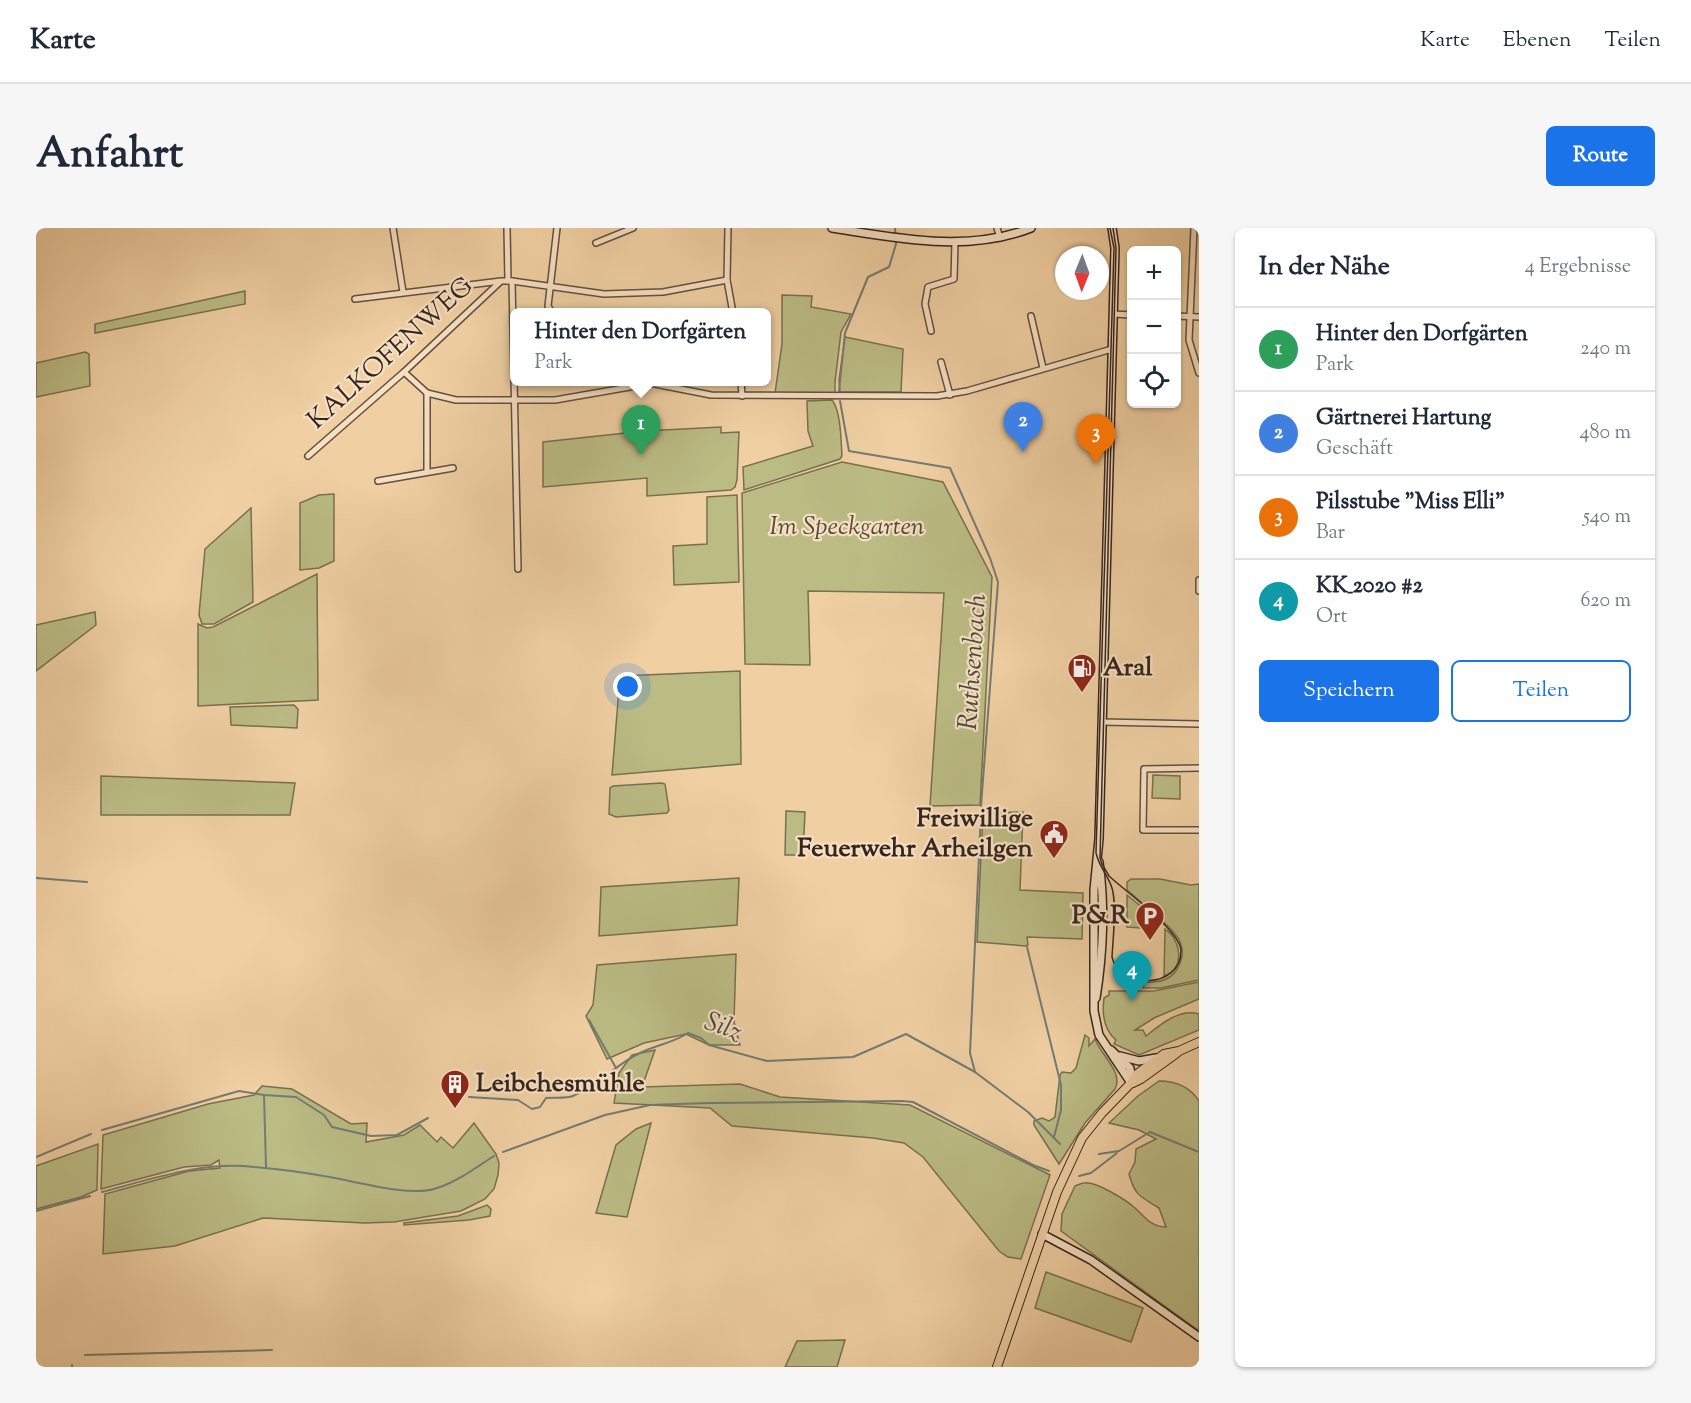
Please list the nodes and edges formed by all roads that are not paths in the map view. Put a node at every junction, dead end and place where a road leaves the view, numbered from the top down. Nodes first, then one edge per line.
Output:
1 (393, 228) edge
2 (507, 228) edge
3 (557, 228) edge
4 (633, 228) edge
5 (728, 228) edge
6 (832, 228) edge
7 (997, 228) edge
8 (1031, 228) edge
9 (1112, 228) edge
10 (1194, 228) edge
11 (626, 229) edge
12 (877, 232) edge
13 (1000, 238) junction
14 (956, 242) junction
15 (596, 243) dead end
16 (727, 280) junction
17 (501, 281) junction
18 (510, 281) junction
19 (551, 287) junction
20 (402, 292) junction
21 (354, 299) dead end
22 (511, 308) edge
23 (549, 308) edge
24 (732, 308) edge
25 (1113, 314) junction
26 (1127, 315) edge
27 (1031, 316) dead end
28 (1181, 316) edge
29 (1190, 316) junction
30 (1199, 317) edge
31 (931, 331) dead end
32 (1112, 349) junction
33 (941, 362) dead end
34 (1043, 368) junction
35 (404, 372) junction
36 (1199, 373) edge
37 (514, 386) edge
38 (627, 386) edge
39 (667, 386) edge
40 (741, 386) edge
41 (427, 393) junction
42 (950, 395) junction
43 (742, 396) junction
44 (514, 401) junction
45 (308, 456) dead end
46 (453, 468) dead end
47 (427, 472) junction
48 (378, 481) dead end
49 (518, 569) dead end
50 (1199, 580) edge
51 (1199, 591) edge
52 (1102, 722) junction
53 (1199, 724) edge
54 (1199, 768) edge
55 (1199, 830) edge
56 (1199, 1042) edge
57 (1106, 1047) junction
58 (1179, 1051) junction
59 (1118, 1056) junction
60 (1158, 1058) junction
61 (1131, 1083) junction
62 (1042, 1234) junction
63 (1199, 1336) edge
64 (997, 1367) edge

1 - 20 street
2 - 18 street
3 - 19 street
4 - 11 street
5 - 16 street
6 - 12 street
7 - 13 street
8 - 13 street
9 - 25 street
10 - 29 street
11 - 15 street
12 - 14 street
13 - 14 street
14 - 31 street
16 - 19 street
16 - 24 street
17 - 18 street
17 - 20 street
17 - 35 street, KALKOFENWEG
18 - 19 street
18 - 22 street
19 - 23 street
20 - 21 street
25 - 26 street
25 - 32 street
27 - 34 street
28 - 29 street
29 - 30 street
29 - 36 street
32 - 34 street
32 - 52 street
33 - 42 street
34 - 42 street
35 - 41 street
35 - 45 street, KALKOFENWEG
37 - 44 street
38 - 44 street
39 - 43 street
40 - 43 street
41 - 44 street
41 - 47 street
42 - 43 street
44 - 49 street
46 - 47 street
47 - 48 street
50 - 51 street
52 - 53 street
52 - 57 street
54 - 55 street
56 - 58 main road
57 - 59 street
57 - 61 street
58 - 60 main road
58 - 61 main road
59 - 60 street
59 - 61 street
60 - 61 main road
61 - 62 main road
62 - 63 street
62 - 64 main road

